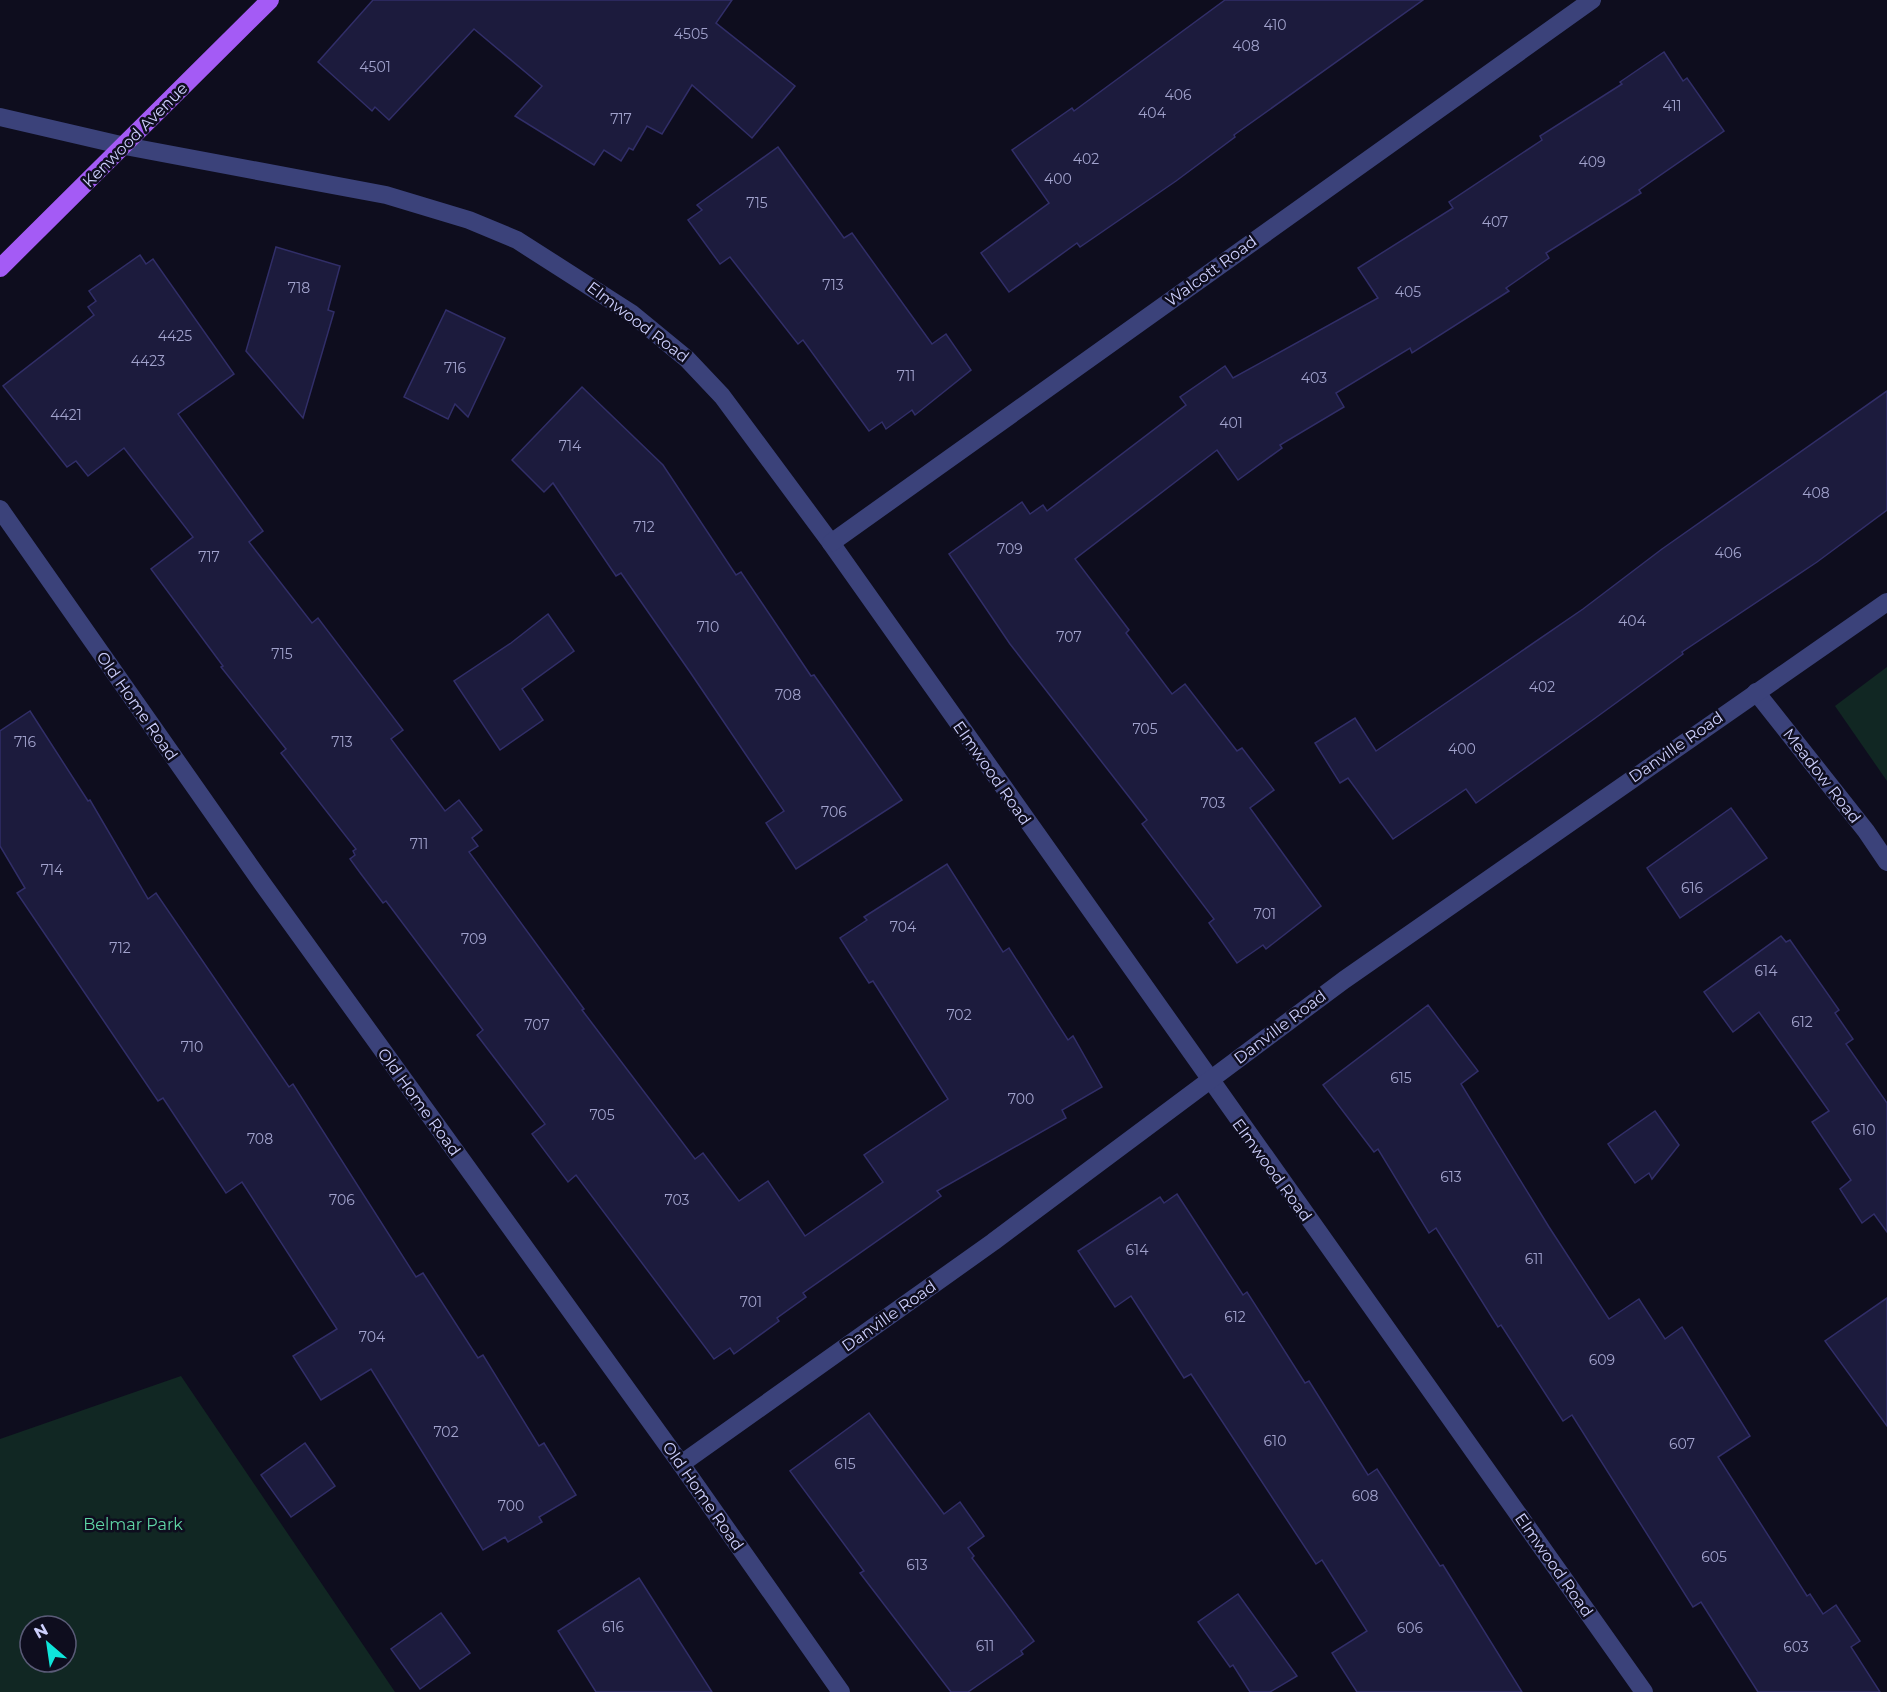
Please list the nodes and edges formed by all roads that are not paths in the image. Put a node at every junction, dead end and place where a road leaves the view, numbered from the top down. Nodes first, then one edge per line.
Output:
1 (270, 0) edge
2 (1592, 0) edge
3 (0, 117) edge
4 (125, 146) junction
5 (0, 268) edge
6 (0, 509) edge
7 (831, 543) junction
8 (1887, 602) edge
9 (1756, 692) junction
10 (1887, 862) edge
11 (1208, 1080) junction
12 (681, 1464) junction
13 (841, 1692) edge
14 (1644, 1692) edge

1 - 4 main road, Kenwood Avenue
2 - 7 street, Walcott Road
3 - 4 street, Elmwood Road
4 - 5 main road, Kenwood Avenue
4 - 7 street, Elmwood Road
6 - 12 street, Old Home Road
7 - 11 street, Elmwood Road
8 - 9 street, Danville Road
9 - 10 street, Meadow Road
9 - 11 street, Danville Road
11 - 12 street, Danville Road
11 - 14 street, Elmwood Road
12 - 13 street, Old Home Road

